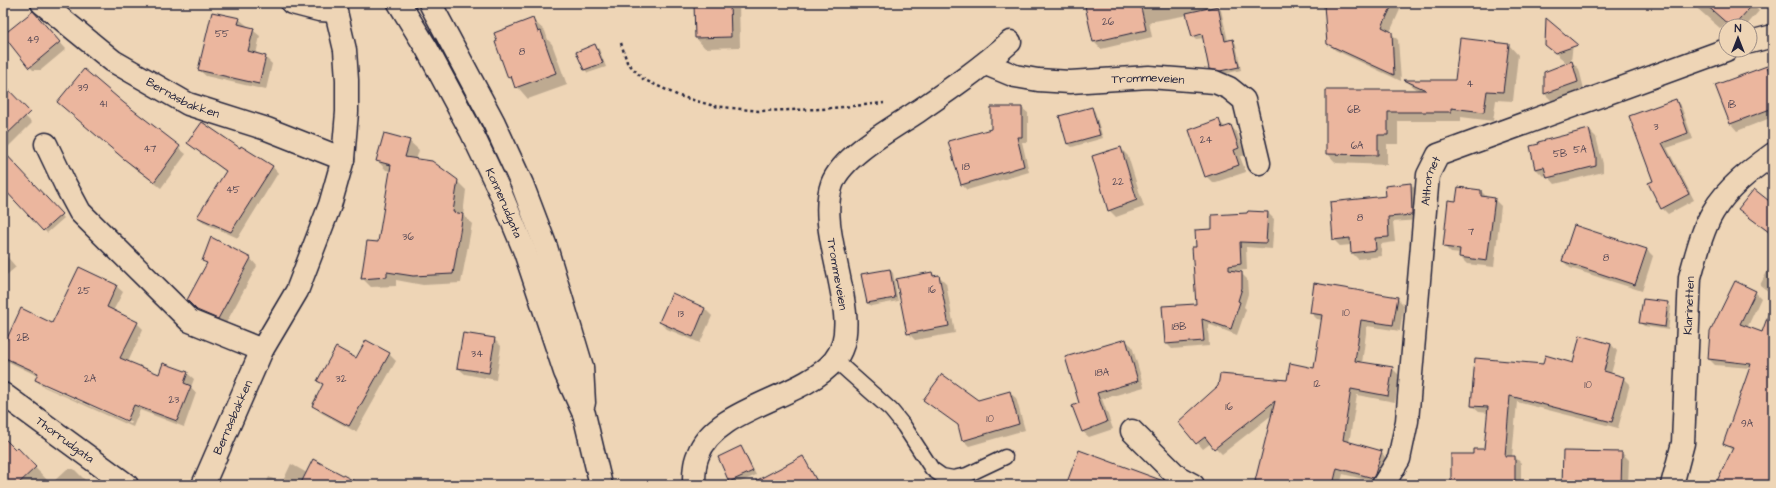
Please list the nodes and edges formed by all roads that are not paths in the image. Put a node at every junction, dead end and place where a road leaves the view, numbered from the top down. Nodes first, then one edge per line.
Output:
1 (42, 3) edge
2 (292, 3) edge
3 (399, 3) edge
4 (411, 3) edge
5 (416, 3) edge
6 (430, 3) edge
7 (335, 7) edge
8 (1773, 36) edge
9 (1758, 40) edge
10 (1010, 42) dead end
11 (1718, 53) edge
12 (986, 64) junction
13 (46, 144) dead end
14 (1773, 154) edge
15 (343, 159) junction
16 (1259, 162) dead end
17 (262, 350) junction
18 (835, 360) junction
19 (3, 394) edge
20 (584, 414) junction
21 (1132, 431) dead end
22 (1005, 458) dead end
23 (127, 485) edge
24 (203, 485) edge
25 (601, 485) edge
26 (694, 485) edge
27 (1193, 485) edge
28 (1383, 485) edge
29 (1672, 485) edge

1 - 15 street, Bernåsbakken
2 - 7 street
3 - 20 street, Konnerudgata
4 - 5 street
6 - 20 street, Konnerudgata
7 - 15 street, Bernåsbakken
8 - 9 street
10 - 12 street, Trommeveien
11 - 28 street, Althornet
12 - 16 street, Trommeveien
12 - 18 street, Trommeveien
13 - 17 street
14 - 29 street, Klarinetten
15 - 17 street, Bernåsbakken
17 - 24 street, Bernåsbakken
18 - 22 lane
18 - 26 street, Trommeveien
19 - 23 street, Thorrudgata
20 - 25 street, Konnerudgata
21 - 27 street

